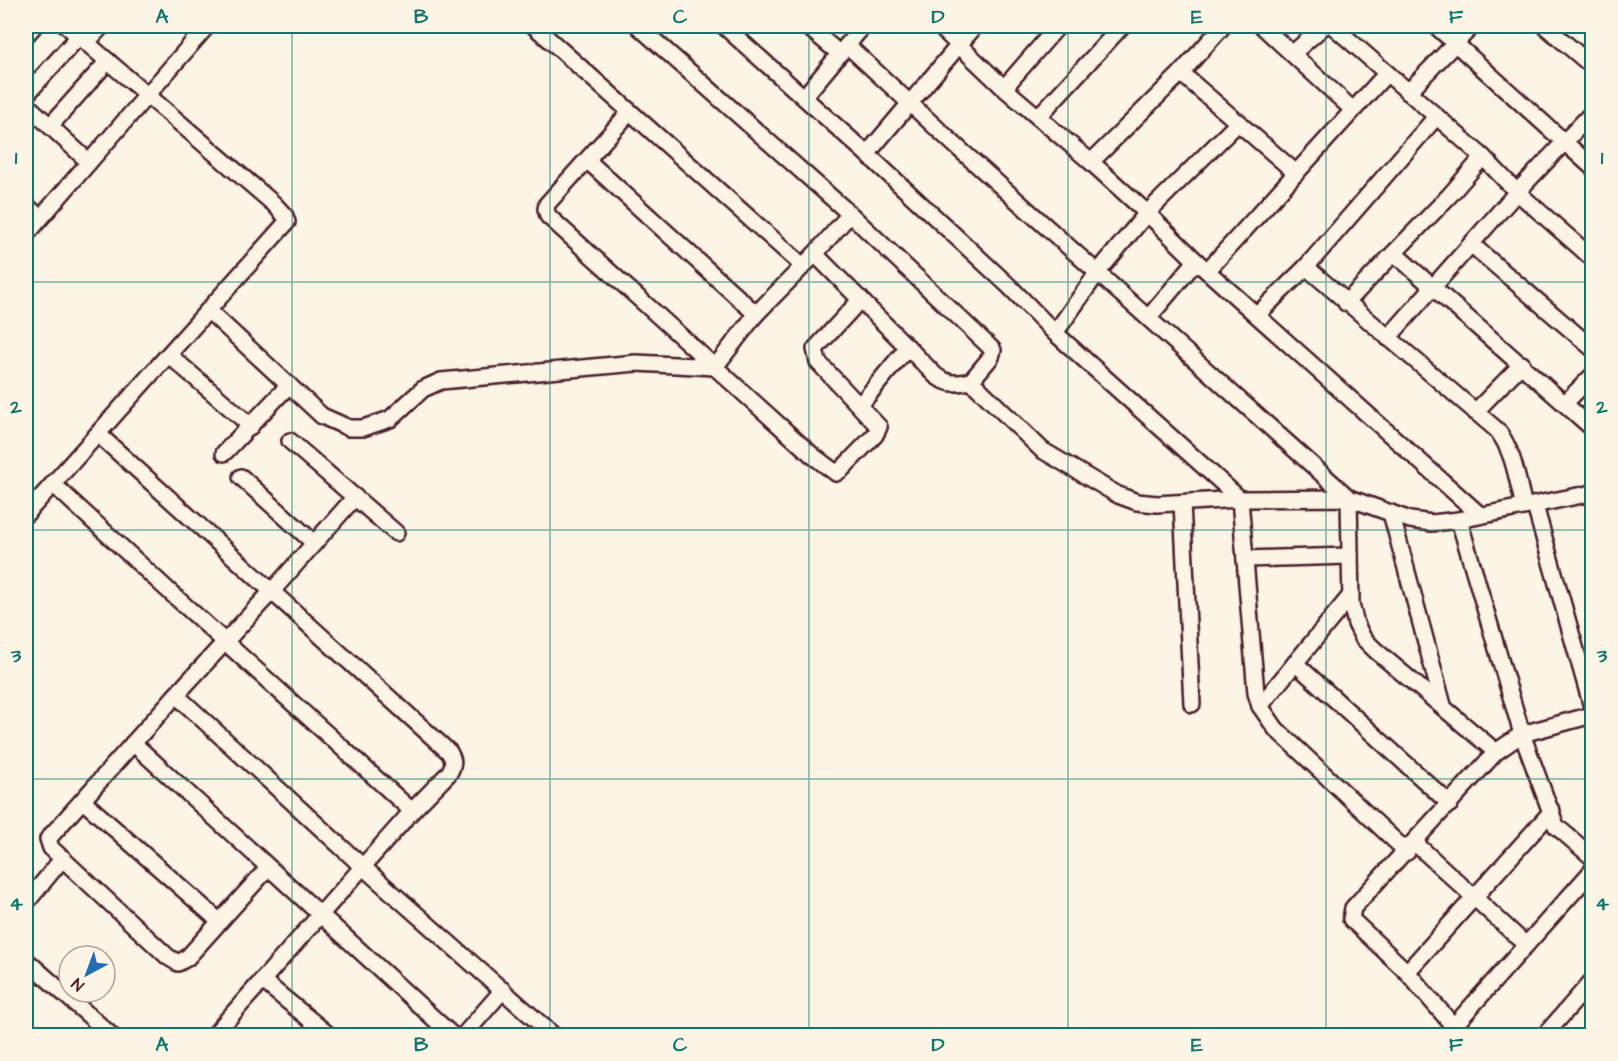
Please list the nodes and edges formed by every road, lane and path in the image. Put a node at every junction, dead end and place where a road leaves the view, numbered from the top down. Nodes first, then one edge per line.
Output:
1 (34, 26) edge
2 (67, 26) edge
3 (102, 26) edge
4 (207, 26) edge
5 (534, 26) edge
6 (638, 26) edge
7 (724, 26) edge
8 (807, 26) edge
9 (863, 26) edge
10 (939, 26) edge
11 (975, 26) edge
12 (1056, 26) edge
13 (1122, 26) edge
14 (1223, 26) edge
15 (1262, 26) edge
16 (1324, 26) edge
17 (1333, 26) edge
18 (1436, 26) edge
19 (1472, 26) edge
20 (1545, 26) edge
21 (550, 31) edge
22 (26, 35) edge
23 (83, 39) junction
24 (1455, 43) junction
25 (958, 44) junction
26 (843, 49) junction
27 (1293, 53) junction
28 (108, 61) junction
29 (1593, 66) edge
30 (1180, 73) junction
31 (1388, 73) junction
32 (1004, 88) junction
33 (1408, 92) junction
34 (26, 94) edge
35 (147, 95) junction
36 (804, 97) junction
37 (908, 102) junction
38 (26, 104) edge
39 (1353, 110) junction
40 (629, 113) junction
41 (1593, 113) edge
42 (1038, 117) junction
43 (1437, 117) junction
44 (1239, 122) junction
45 (50, 126) junction
46 (1565, 143) junction
47 (867, 153) junction
48 (1483, 157) junction
49 (588, 161) junction
50 (88, 162) junction
51 (1091, 162) junction
52 (1593, 167) edge
53 (1296, 173) junction
54 (1517, 192) junction
55 (26, 205) edge
56 (1148, 213) junction
57 (850, 214) junction
58 (40, 218) junction
59 (26, 235) edge
60 (1471, 244) junction
61 (1394, 253) junction
62 (815, 254) junction
63 (1593, 258) edge
64 (802, 266) junction
65 (1201, 266) junction
66 (1306, 267) junction
67 (1098, 272) junction
68 (1433, 288) junction
69 (861, 299) junction
70 (1346, 303) junction
71 (209, 311) junction
72 (756, 314) junction
73 (1257, 315) junction
74 (1149, 318) junction
75 (1055, 333) junction
76 (1388, 338) junction
77 (908, 347) junction
78 (1593, 348) edge
79 (169, 355) junction
80 (1522, 364) junction
81 (715, 367) junction
82 (1593, 376) edge
83 (971, 381) junction
84 (289, 385) junction
85 (1565, 403) junction
86 (860, 405) junction
87 (1475, 412) junction
88 (251, 426) junction
89 (1593, 428) edge
90 (98, 434) junction
91 (290, 441) dead end
92 (224, 453) dead end
93 (241, 477) dead end
94 (53, 483) junction
95 (1593, 493) edge
96 (355, 497) junction
97 (1349, 498) junction
98 (1240, 499) junction
99 (1182, 502) junction
100 (1529, 506) junction
101 (1391, 513) junction
102 (26, 514) edge
103 (1480, 515) junction
104 (1459, 520) junction
105 (396, 533) dead end
106 (314, 543) junction
107 (1350, 556) junction
108 (1245, 559) junction
109 (273, 590) junction
110 (1351, 595) junction
111 (225, 641) junction
112 (1295, 663) junction
113 (176, 694) junction
114 (1192, 704) dead end
115 (1443, 705) junction
116 (1260, 706) junction
117 (1593, 707) edge
118 (1593, 715) edge
119 (1522, 734) junction
120 (133, 743) junction
121 (1496, 752) junction
122 (83, 801) junction
123 (1450, 804) junction
124 (412, 811) junction
125 (1552, 811) junction
126 (1411, 847) junction
127 (1593, 857) edge
128 (63, 858) junction
129 (363, 867) junction
130 (268, 868) junction
131 (1593, 871) edge
132 (1474, 897) junction
133 (26, 903) edge
134 (320, 916) junction
135 (219, 921) junction
136 (1526, 945) junction
137 (26, 960) edge
138 (1407, 972) junction
139 (262, 981) junction
140 (1593, 981) edge
141 (503, 990) junction
142 (1454, 1033) edge
143 (112, 1035) edge
144 (215, 1035) edge
145 (330, 1035) edge
146 (453, 1035) edge
147 (463, 1035) edge
148 (553, 1035) edge
149 (1544, 1035) edge

1 - 22 street
2 - 23 street
3 - 23 street
4 - 35 street
5 - 21 street
6 - 57 street
7 - 36 street
8 - 26 street
9 - 26 street
10 - 25 street
11 - 25 street
12 - 32 street
13 - 42 street
14 - 30 street
15 - 27 street
16 - 27 street
17 - 31 street
18 - 24 street
19 - 24 street
20 - 29 street
21 - 40 street
23 - 28 street
23 - 34 street
24 - 33 street
24 - 46 street
25 - 32 street
25 - 37 street
26 - 36 street
26 - 37 street
27 - 39 street
28 - 35 street
28 - 45 street
30 - 44 street
30 - 51 street
31 - 33 street
31 - 39 street
32 - 42 street
33 - 43 street
35 - 50 street
35 - 71 street
36 - 47 street
37 - 47 street
37 - 67 street
38 - 45 street
39 - 53 street
40 - 49 street
40 - 64 street
41 - 46 street
42 - 51 street
43 - 48 street
43 - 66 street
44 - 53 street
44 - 56 street
45 - 50 street
46 - 52 street
46 - 54 street
47 - 75 street
48 - 54 street
48 - 61 street
49 - 72 street
49 - 81 street
50 - 58 street
51 - 56 street
53 - 65 street
54 - 60 street
54 - 63 street
55 - 58 street
56 - 65 street
56 - 67 street
57 - 62 street
57 - 83 street
58 - 59 street
60 - 68 street
60 - 78 street
61 - 68 street
61 - 70 street
62 - 64 street
62 - 69 street
64 - 72 street
65 - 73 street
65 - 74 street
66 - 70 street
66 - 73 street
67 - 74 street
67 - 75 street
68 - 76 street
68 - 80 street
69 - 77 street
69 - 86 street
70 - 76 street
71 - 79 street
71 - 84 street
72 - 81 street
73 - 103 street
74 - 97 street
75 - 98 street
76 - 87 street
77 - 83 street
77 - 86 street
79 - 88 street
79 - 90 street
80 - 85 street
80 - 87 street
81 - 84 street
81 - 86 street
82 - 85 street
83 - 99 street
84 - 88 street
85 - 89 street
87 - 100 street
88 - 92 street
90 - 94 street
90 - 109 street
91 - 96 street
93 - 106 street
94 - 102 street
94 - 111 street
95 - 100 street
96 - 105 street
96 - 106 street
97 - 98 street
97 - 101 street
97 - 107 street
98 - 99 street
98 - 108 street
99 - 114 street
100 - 103 street
100 - 117 street
101 - 104 street
101 - 115 street
103 - 104 street
104 - 119 street
106 - 109 street
107 - 108 street
107 - 110 street
108 - 116 street
109 - 111 street
109 - 124 street
110 - 112 street
110 - 115 street
111 - 113 street
111 - 124 street
112 - 116 street
112 - 123 street
113 - 120 street
113 - 129 street
115 - 121 street
116 - 126 street
118 - 119 street
119 - 121 street
119 - 125 street
120 - 122 street
120 - 130 street
121 - 123 street
122 - 128 street
122 - 135 street
123 - 126 street
124 - 129 street
125 - 127 street
125 - 132 street
126 - 132 street
126 - 138 street
128 - 133 street
128 - 135 street
129 - 134 street
129 - 141 street
130 - 134 street
130 - 135 street
131 - 136 street
132 - 136 street
132 - 138 street
134 - 139 street
134 - 146 street
136 - 142 street
137 - 143 street
138 - 142 street
139 - 144 street
139 - 145 street
140 - 149 street
141 - 147 street
141 - 148 street

